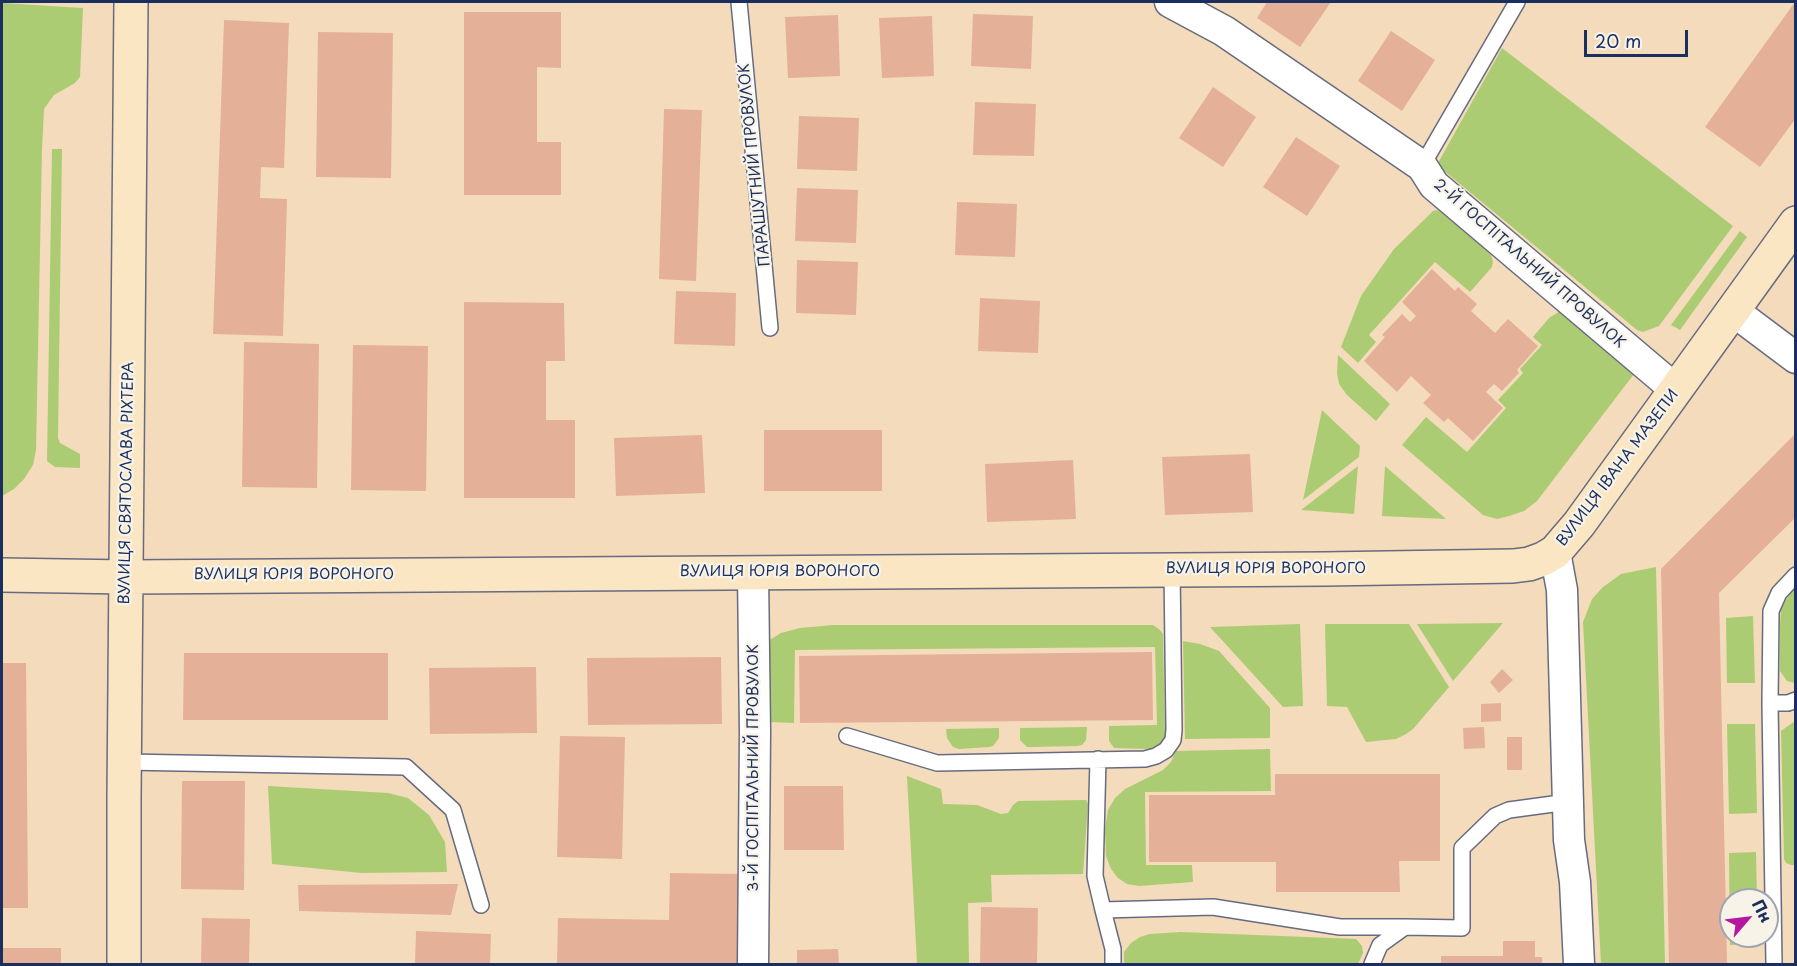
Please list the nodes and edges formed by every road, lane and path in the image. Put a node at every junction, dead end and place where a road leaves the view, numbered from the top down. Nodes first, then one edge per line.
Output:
1 (131, 2) edge
2 (739, 2) edge
3 (1170, 2) edge
4 (1517, 2) edge
5 (1422, 166) junction
6 (1796, 223) edge
7 (1732, 310) junction
8 (770, 328) dead end
9 (1796, 358) edge
10 (1676, 390) junction
11 (1555, 552) junction
12 (1172, 569) junction
13 (753, 573) junction
14 (2, 575) edge
15 (1796, 575) edge
16 (127, 577) junction
17 (1796, 700) edge
18 (1770, 703) junction
19 (847, 736) dead end
20 (1098, 759) junction
21 (124, 762) junction
22 (1568, 802) junction
23 (481, 905) dead end
24 (1103, 910) junction
25 (1405, 927) junction
26 (124, 964) edge
27 (753, 964) edge
28 (1113, 964) edge
29 (1372, 964) edge
30 (1579, 964) edge
31 (1774, 964) edge

1 - 16 main road, ВУЛИЦЯ СВЯТОСЛАВА РІХТЕРА
2 - 8 lane, ПАРАШУТНИЙ ПРОВУЛОК
3 - 5 street, 2-Й ГОСПІТАЛЬНИЙ ПРОВУЛОК
4 - 5 lane
5 - 10 street, 2-Й ГОСПІТАЛЬНИЙ ПРОВУЛОК
6 - 7 main road, ВУЛИЦЯ ІВАНА МАЗЕПИ
7 - 9 street
7 - 10 main road, ВУЛИЦЯ ІВАНА МАЗЕПИ
10 - 11 main road, ВУЛИЦЯ ІВАНА МАЗЕПИ
11 - 12 main road, ВУЛИЦЯ ЮРІЯ ВОРОНОГО
11 - 22 street, ВУЛИЦЯ ІВАНА МАЗЕПИ
12 - 13 main road, ВУЛИЦЯ ЮРІЯ ВОРОНОГО
12 - 20 lane
13 - 16 main road, ВУЛИЦЯ ЮРІЯ ВОРОНОГО
13 - 27 street, 3-Й ГОСПІТАЛЬНИЙ ПРОВУЛОК
14 - 16 main road, ВУЛИЦЯ ЮРІЯ ВОРОНОГО
15 - 18 lane
16 - 21 main road, ВУЛИЦЯ СВЯТОСЛАВА РІХТЕРА
17 - 18 lane
18 - 31 lane
19 - 20 lane
20 - 24 lane
21 - 23 lane
21 - 26 main road, ВУЛИЦЯ СВЯТОСЛАВА РІХТЕРА
22 - 25 lane
22 - 30 street, ВУЛИЦЯ ІВАНА МАЗЕПИ
24 - 25 lane
24 - 28 lane
25 - 29 lane

